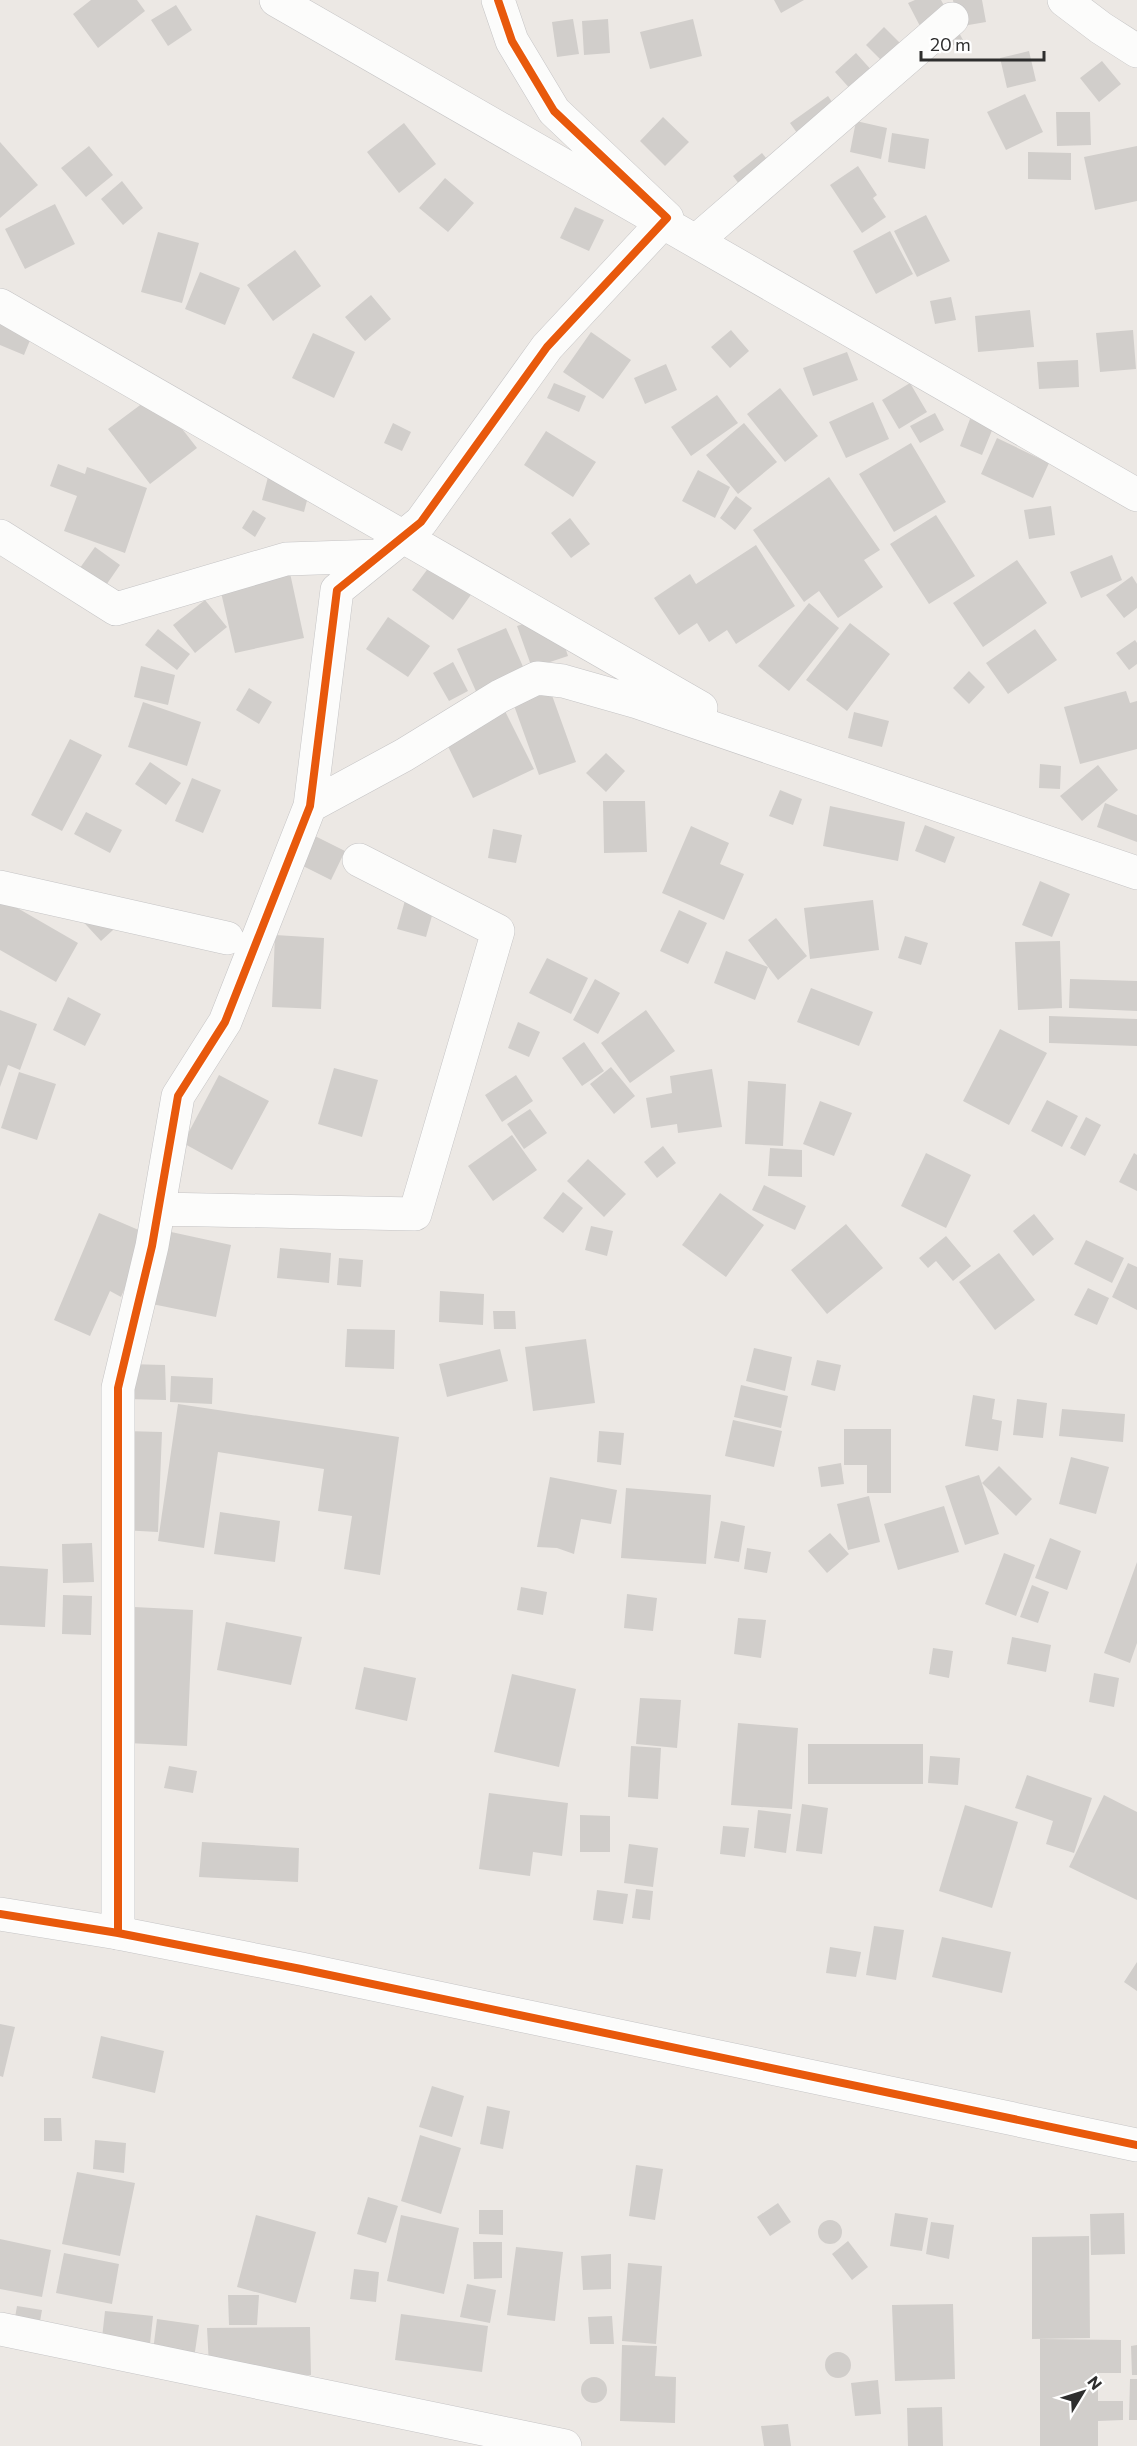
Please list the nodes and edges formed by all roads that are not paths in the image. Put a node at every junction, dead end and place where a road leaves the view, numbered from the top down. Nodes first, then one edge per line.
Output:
1 (276, 0) edge
2 (498, 0) edge
3 (1049, 0) edge
4 (1064, 0) edge
5 (952, 19) dead end
6 (1101, 28) junction
7 (1137, 51) edge
8 (696, 242) junction
9 (0, 305) edge
10 (1137, 495) edge
11 (0, 536) edge
12 (379, 556) junction
13 (771, 748) junction
14 (310, 806) junction
15 (359, 860) dead end
16 (1137, 873) edge
17 (0, 887) edge
18 (227, 938) dead end
19 (159, 1209) junction
20 (0, 1914) edge
21 (118, 1933) junction
22 (1137, 2145) edge
23 (0, 2329) edge
24 (565, 2446) edge

1 - 8 street
2 - 12 street
3 - 6 street
4 - 6 street
5 - 8 street
6 - 7 street
8 - 10 street
9 - 13 street
11 - 12 street
12 - 14 street
13 - 14 street
13 - 16 street
14 - 19 street
15 - 19 street
17 - 18 street
19 - 21 street
20 - 21 street
21 - 22 street
23 - 24 street

